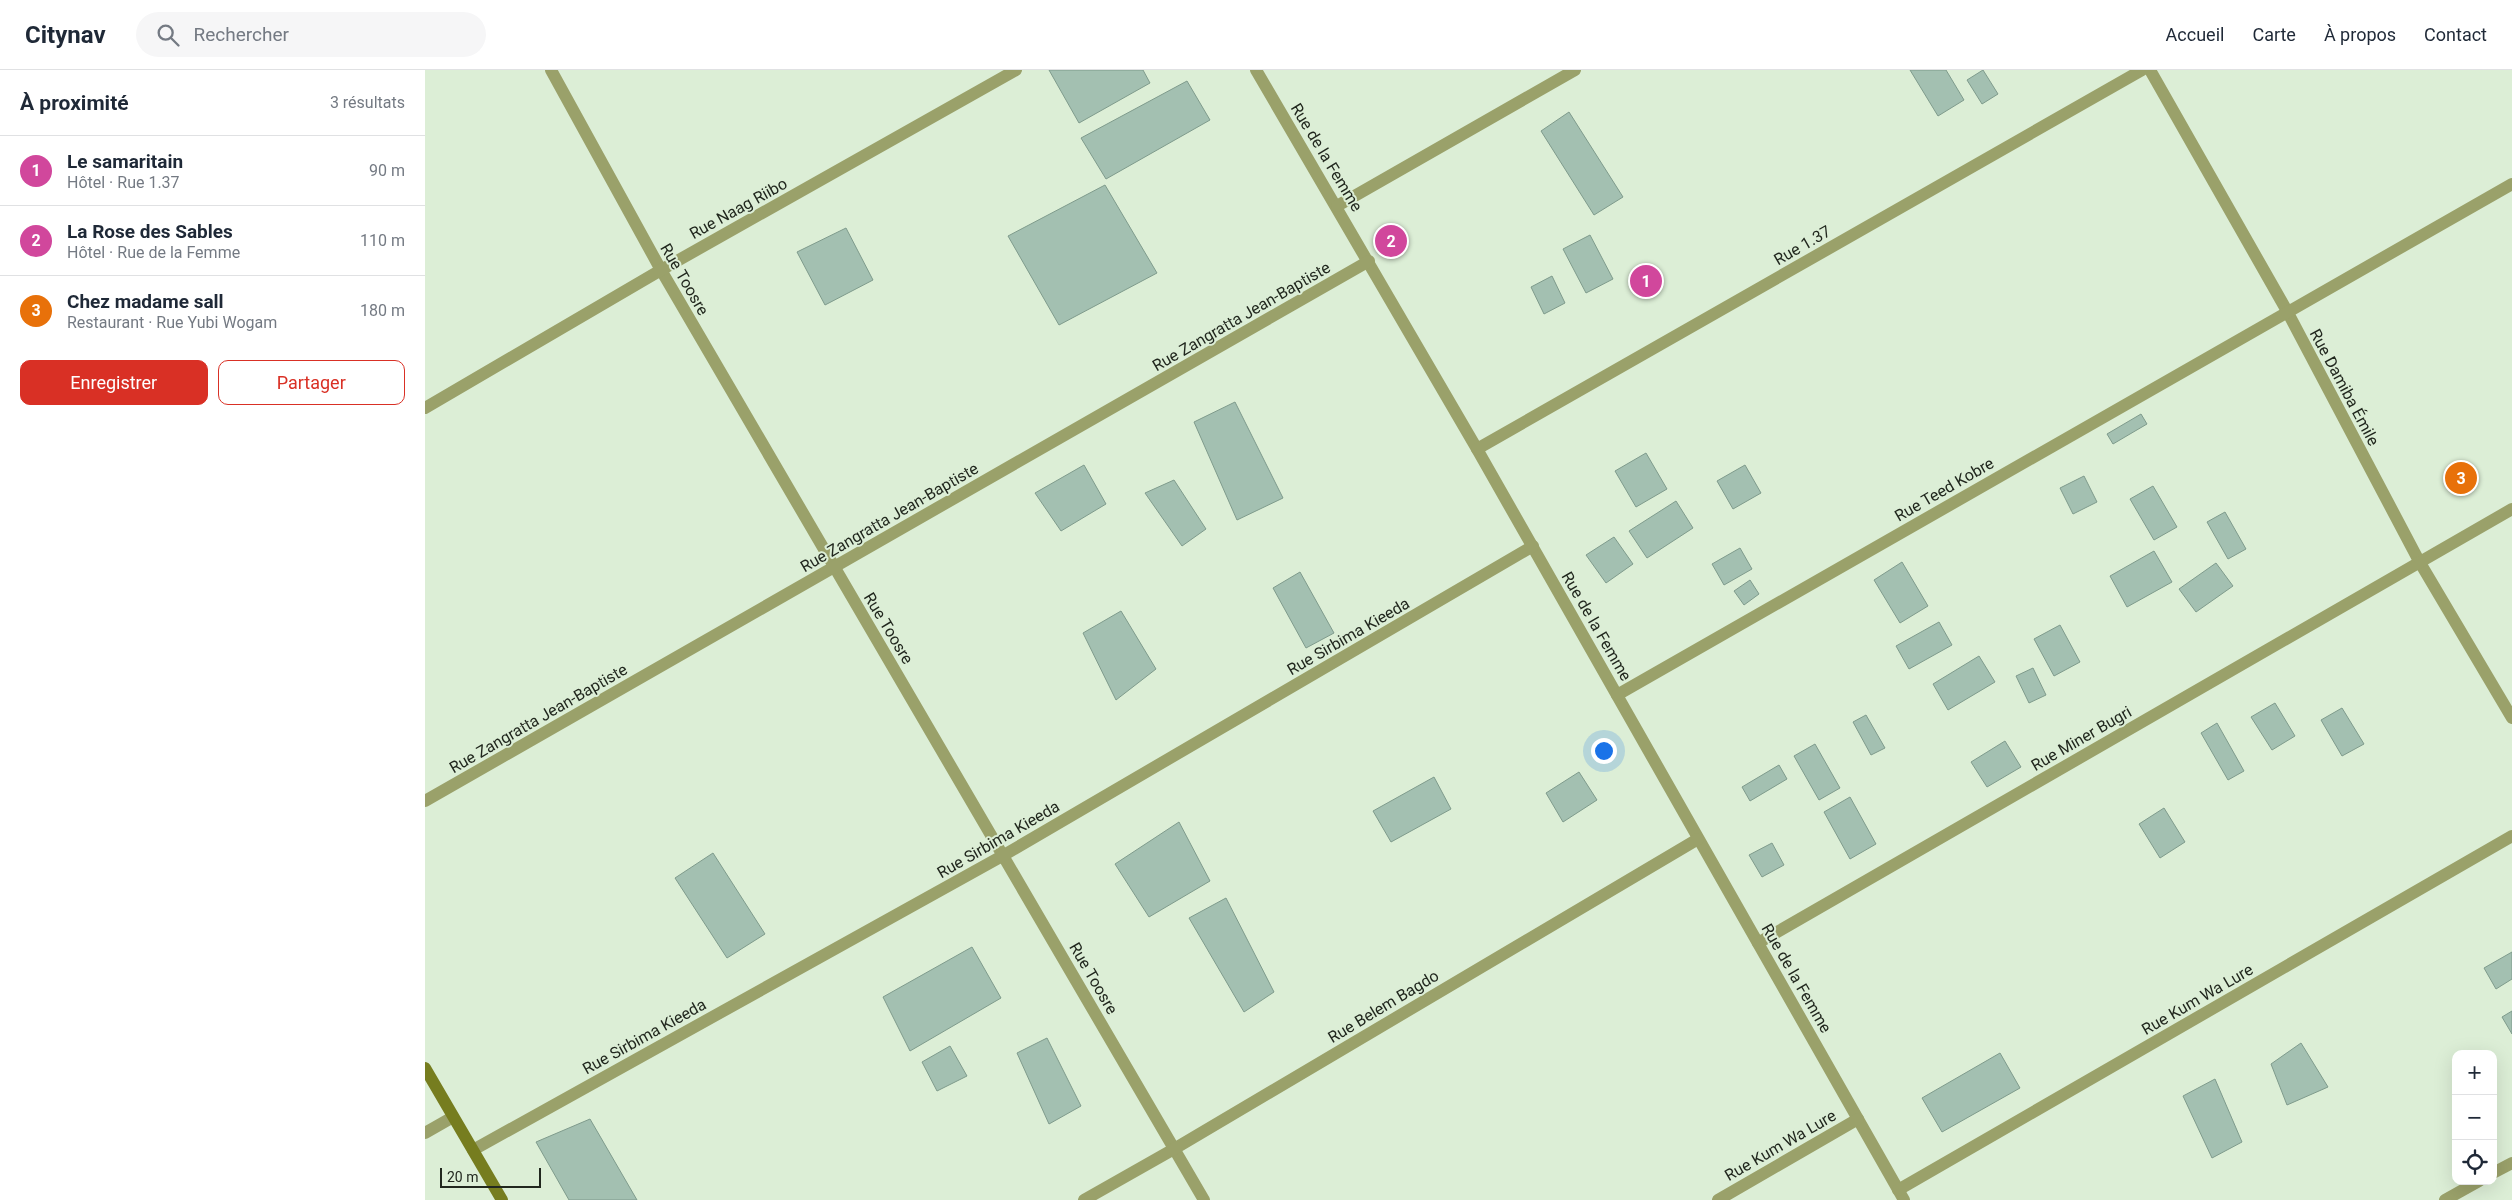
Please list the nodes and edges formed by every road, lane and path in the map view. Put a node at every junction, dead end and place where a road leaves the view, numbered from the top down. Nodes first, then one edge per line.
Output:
1 (551, 70) edge
2 (1016, 70) edge
3 (1256, 70) edge
4 (1575, 70) edge
5 (2142, 70) edge
6 (2150, 70) edge
7 (2512, 184) edge
8 (1337, 206) junction
9 (1369, 261) junction
10 (661, 270) junction
11 (2287, 311) junction
12 (425, 408) edge
13 (1477, 449) junction
14 (2512, 509) edge
15 (1533, 546) junction
16 (2419, 561) junction
17 (833, 568) junction
18 (1617, 695) junction
19 (2512, 718) edge
20 (425, 801) edge
21 (2512, 836) edge
22 (1698, 839) junction
23 (1004, 855) junction
24 (1758, 943) junction
25 (425, 1068) edge
26 (453, 1116) junction
27 (1858, 1119) junction
28 (425, 1133) edge
29 (1174, 1149) junction
30 (473, 1150) junction
31 (2512, 1163) edge
32 (2497, 1172) edge
33 (2472, 1185) edge
34 (1901, 1195) edge
35 (502, 1200) edge
36 (1084, 1200) edge
37 (1204, 1200) edge
38 (1717, 1200) edge
39 (2445, 1200) edge

1 - 10 street, Rue Toosre
2 - 10 street, Rue Naag Riibo
3 - 8 street, Rue de la Femme
4 - 8 street
5 - 13 street, Rue 1.37
6 - 11 street, Rue Damiba Émile
7 - 11 street, Rue Teed Kobre
8 - 9 street, Rue de la Femme
9 - 13 street, Rue de la Femme
9 - 17 street, Rue Zangratta Jean-Baptiste
10 - 12 street, Rue Naag Riibo
10 - 17 street, Rue Toosre
11 - 16 street, Rue Damiba Émile
11 - 18 street, Rue Teed Kobre
13 - 15 street, Rue de la Femme
14 - 16 street, Rue Miner Bugri
15 - 18 street, Rue de la Femme
15 - 23 street, Rue Sirbima Kieeda
16 - 19 street, Rue Damiba Émile
16 - 24 street, Rue Miner Bugri
17 - 20 street, Rue Zangratta Jean-Baptiste
17 - 23 street, Rue Toosre
18 - 22 street, Rue de la Femme
21 - 34 street, Rue Kum Wa Lure
22 - 24 street, Rue de la Femme
22 - 29 street, Rue Belem Bagdo
23 - 29 street, Rue Toosre
23 - 30 street, Rue Sirbima Kieeda
24 - 27 street, Rue de la Femme
25 - 26 main road
26 - 28 street
26 - 30 main road
27 - 34 street, Rue de la Femme
27 - 38 street, Rue Kum Wa Lure
29 - 36 street, Rue Belem Bagdo
29 - 37 street, Rue Toosre
30 - 35 main road
31 - 32 street
33 - 39 street

